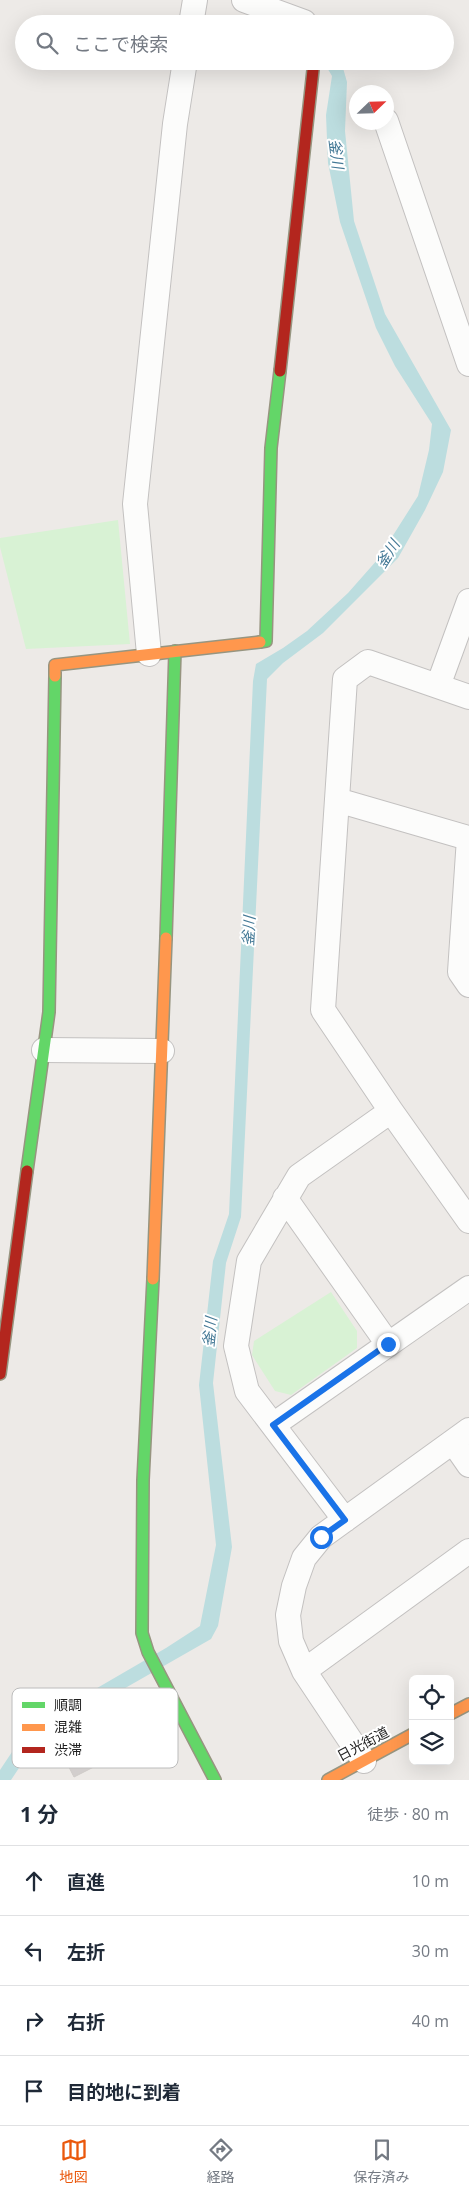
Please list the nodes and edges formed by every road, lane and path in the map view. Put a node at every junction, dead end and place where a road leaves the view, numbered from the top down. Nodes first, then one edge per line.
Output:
1 (195, 0) edge
2 (244, 0) edge
3 (192, 15) edge
4 (285, 15) edge
5 (184, 70) edge
6 (313, 70) edge
7 (389, 130) edge
8 (469, 364) edge
9 (469, 601) edge
10 (175, 651) junction
11 (149, 654) junction
12 (438, 686) junction
13 (469, 697) edge
14 (337, 800) junction
15 (468, 838) edge
16 (469, 985) edge
17 (44, 1050) junction
18 (162, 1052) junction
19 (392, 1111) junction
20 (284, 1198) junction
21 (469, 1221) edge
22 (469, 1288) edge
23 (388, 1344) junction
24 (0, 1374) edge
25 (273, 1425) junction
26 (461, 1436) edge
27 (469, 1465) edge
28 (345, 1520) junction
29 (469, 1551) edge
30 (304, 1671) junction
31 (166, 1688) edge
32 (469, 1704) edge
33 (178, 1710) edge
34 (454, 1712) edge
35 (409, 1736) edge
36 (364, 1761) junction
37 (215, 1780) edge
38 (328, 1780) edge

1 - 3 street
2 - 4 street
5 - 11 street
6 - 10 main road
7 - 8 street
9 - 12 street
10 - 11 main road
10 - 18 main road
11 - 17 main road
12 - 13 street
12 - 14 street
14 - 15 street
14 - 19 street
15 - 16 street
17 - 18 street
17 - 24 main road
18 - 31 main road
19 - 20 street
19 - 21 street
20 - 23 street
20 - 25 street
22 - 23 street
23 - 25 street
25 - 28 street
26 - 27 street
26 - 28 street
28 - 30 street
29 - 30 street
30 - 36 street
32 - 34 main road
33 - 37 main road
35 - 36 main road, 日光街道
36 - 38 main road, 日光街道

